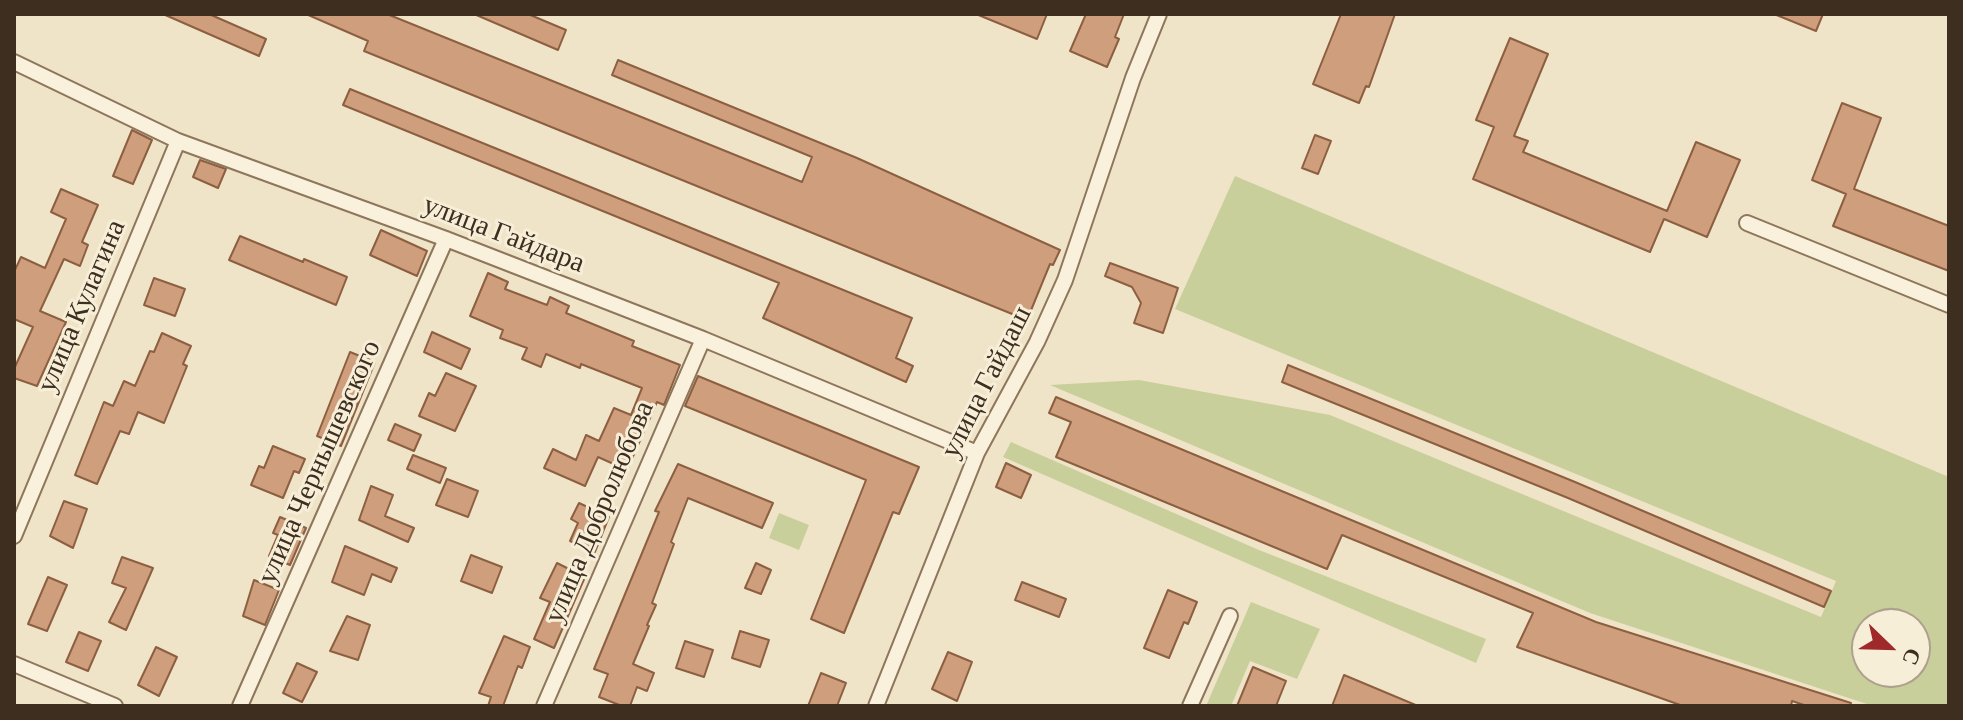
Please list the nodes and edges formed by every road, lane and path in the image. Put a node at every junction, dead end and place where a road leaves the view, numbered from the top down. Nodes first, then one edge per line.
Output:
1 (1159, 14) edge
2 (14, 62) edge
3 (178, 141) junction
4 (1747, 223) dead end
5 (446, 239) junction
6 (1949, 305) edge
7 (703, 339) junction
8 (977, 453) junction
9 (14, 536) edge
10 (1230, 616) dead end
11 (14, 664) edge
12 (115, 706) edge
13 (240, 706) edge
14 (544, 706) edge
15 (876, 706) edge
16 (1190, 706) edge

1 - 8 street, улица Гайдаш
2 - 3 street, улица Гайдара
3 - 5 street, улица Гайдара
3 - 9 street, улица Кулагина
4 - 6 street
5 - 7 street, улица Гайдара
5 - 13 street, улица Чернышевского
7 - 8 street, улица Гайдара
7 - 14 street, улица Добролюбова
8 - 15 street, улица Гайдаш
10 - 16 street
11 - 12 street

